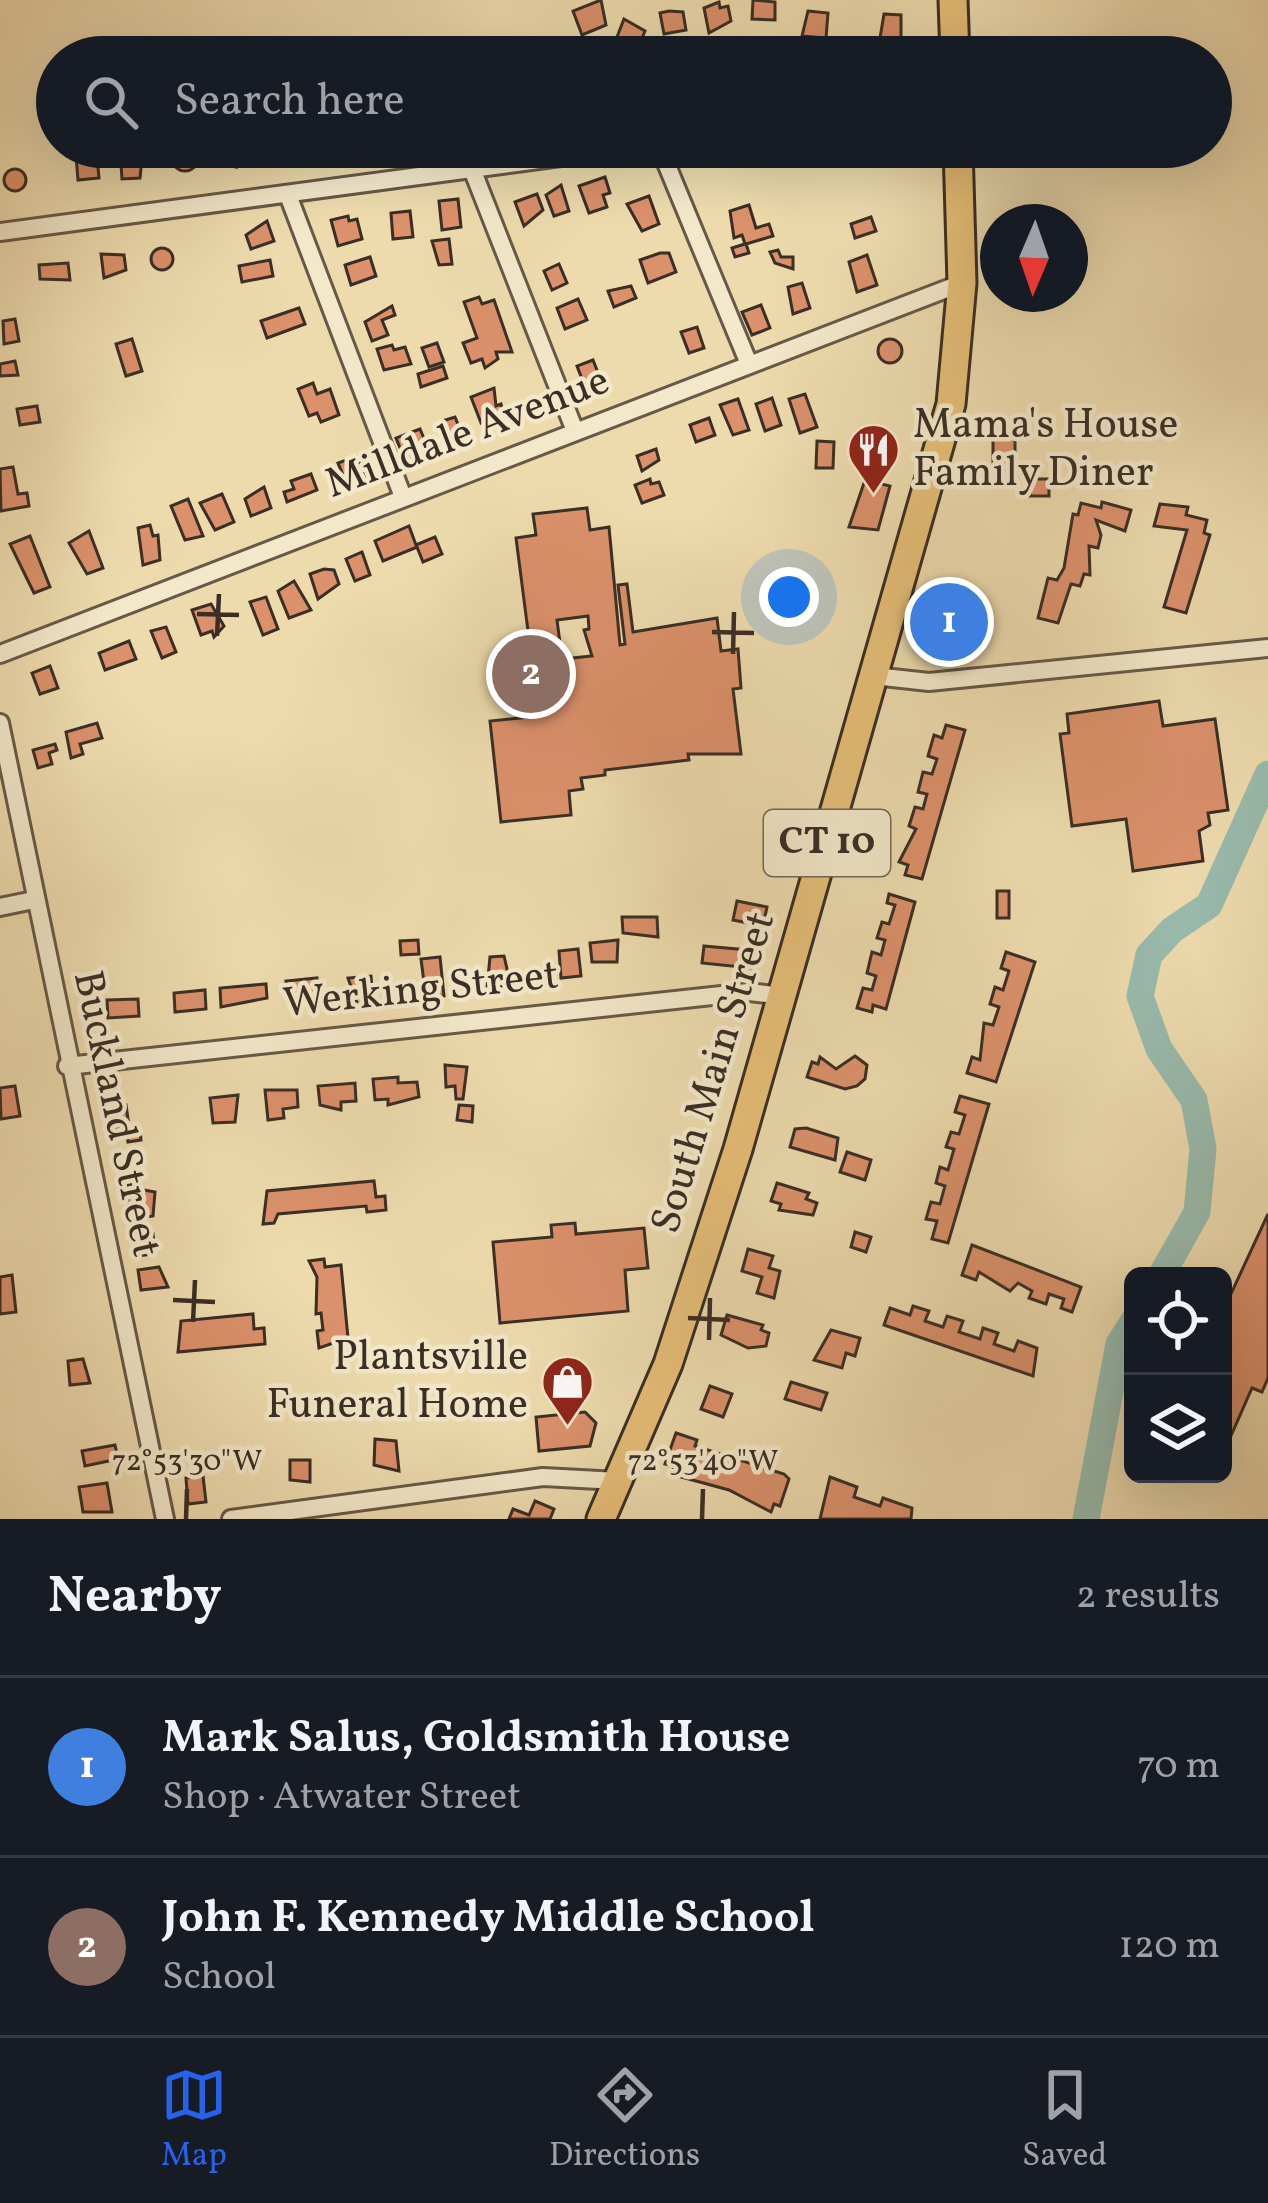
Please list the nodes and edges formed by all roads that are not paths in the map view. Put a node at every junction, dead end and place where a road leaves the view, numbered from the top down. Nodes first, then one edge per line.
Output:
1 (953, 0) edge
2 (954, 36) edge
3 (479, 168) edge
4 (668, 168) edge
5 (959, 168) edge
6 (472, 169) junction
7 (288, 195) junction
8 (0, 232) edge
9 (962, 283) junction
10 (749, 364) junction
11 (574, 431) junction
12 (403, 496) junction
13 (1268, 648) edge
14 (0, 654) edge
15 (874, 676) junction
16 (0, 723) edge
17 (34, 900) junction
18 (0, 907) edge
19 (783, 996) junction
20 (67, 1066) junction
21 (618, 1481) junction
22 (165, 1519) edge
23 (231, 1519) edge
24 (601, 1519) edge

1 - 2 highway
3 - 6 street
4 - 10 street
5 - 9 highway, South Main Street / CT 10
6 - 7 street
6 - 11 street
7 - 8 street
7 - 12 street
9 - 10 street, Milldale Avenue
9 - 15 highway, South Main Street / CT 10
10 - 11 street, Milldale Avenue
11 - 12 street, Milldale Avenue
12 - 14 street, Milldale Avenue
13 - 15 street
15 - 19 highway, South Main Street / CT 10
16 - 17 street, Buckland Street
17 - 18 street
17 - 20 street, Buckland Street
19 - 20 street, Werking Street
19 - 21 highway, South Main Street / CT 10
20 - 22 street, Buckland Street
21 - 23 street
21 - 24 highway, South Main Street / CT 10

